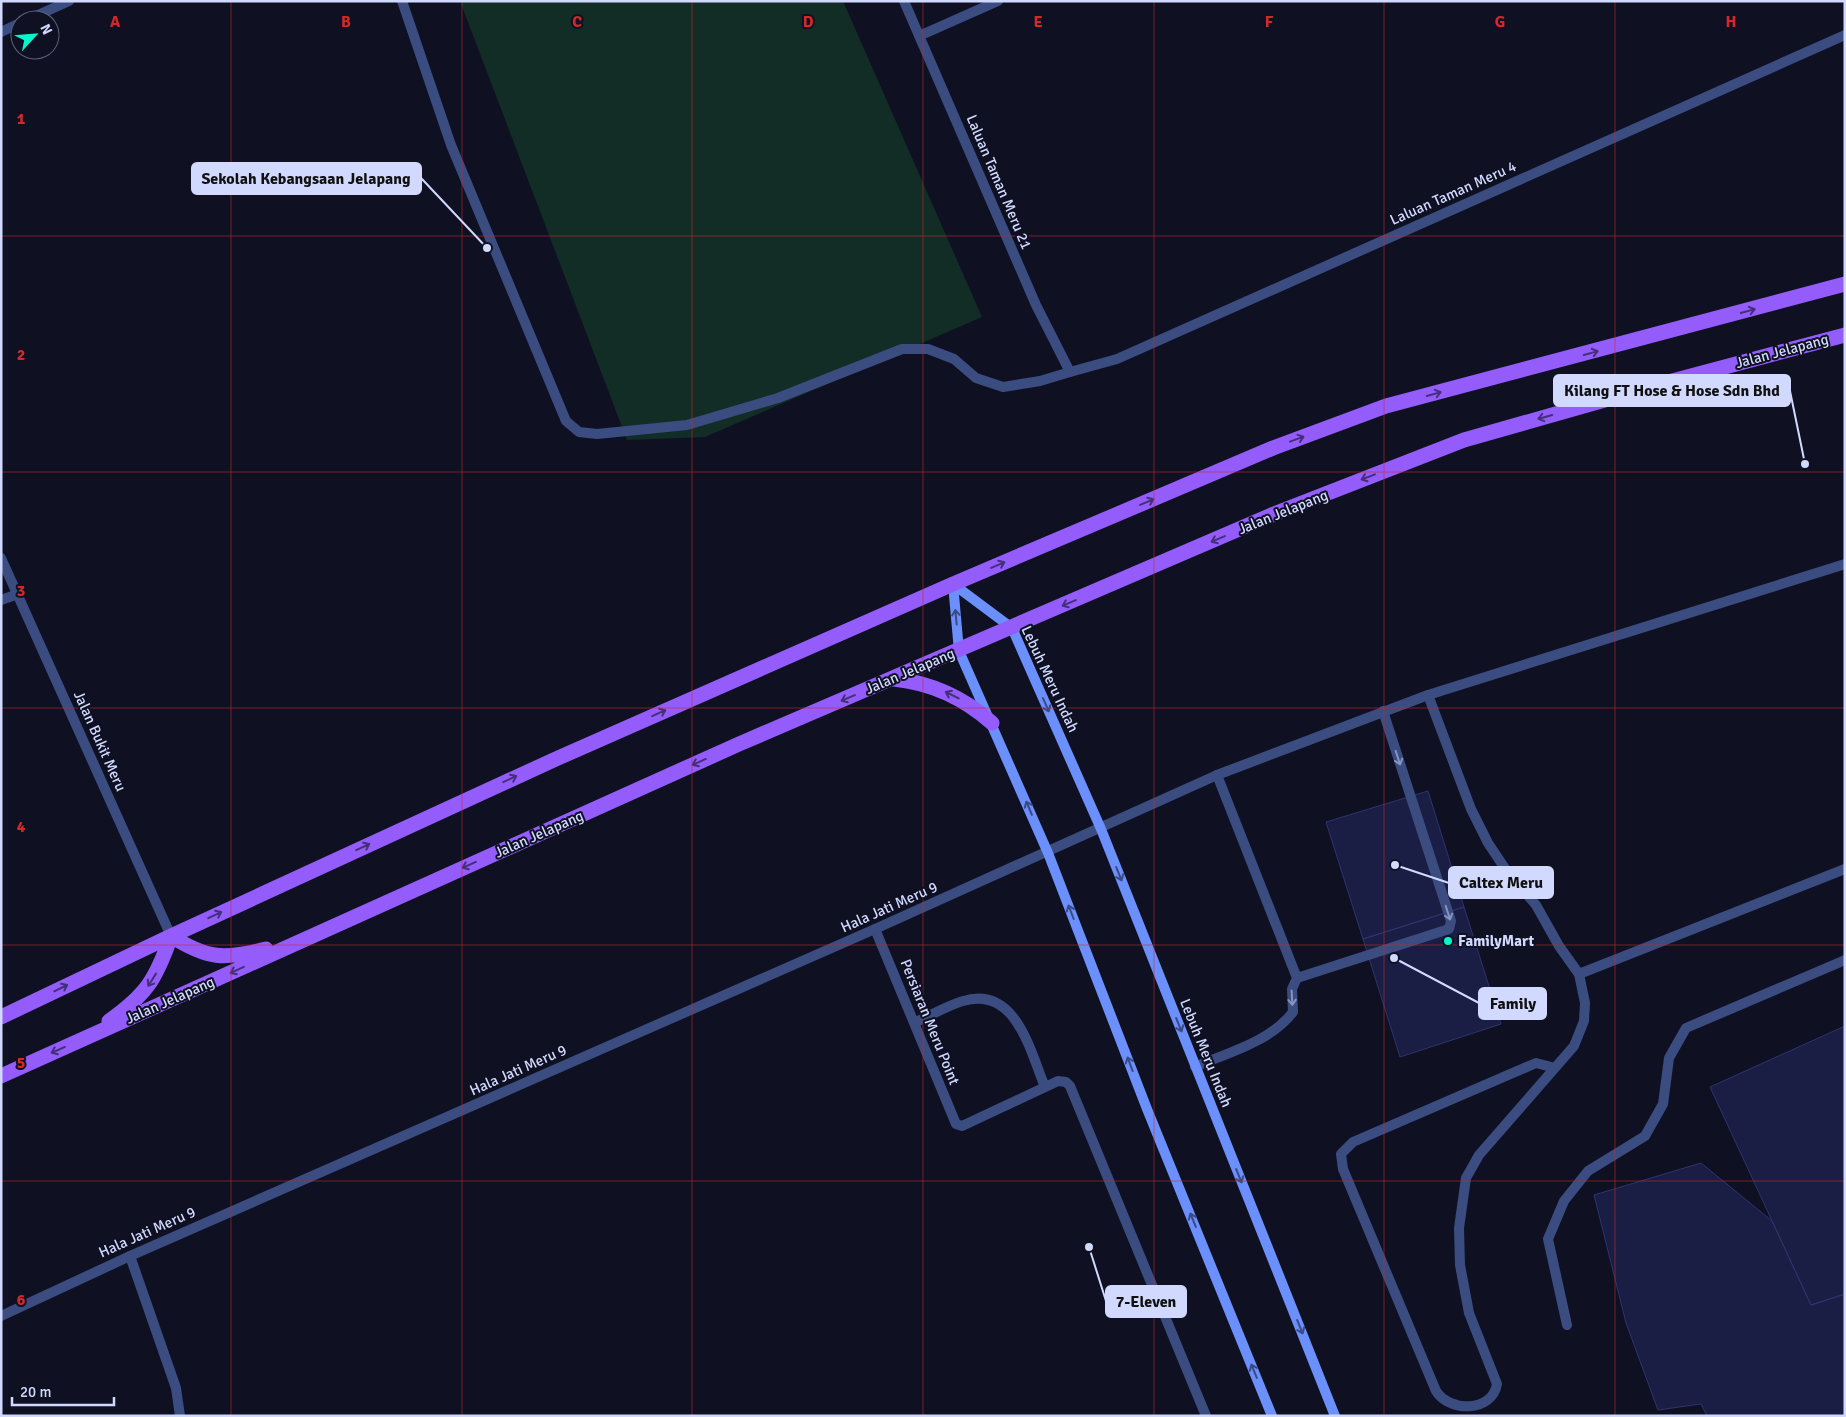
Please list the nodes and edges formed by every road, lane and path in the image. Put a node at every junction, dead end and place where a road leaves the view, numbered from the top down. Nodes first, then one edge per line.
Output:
1 (69, 1) edge
2 (402, 1) edge
3 (904, 1) edge
4 (998, 1) edge
5 (50, 10) edge
6 (1845, 35) edge
7 (920, 36) junction
8 (1845, 284) edge
9 (1845, 334) edge
10 (1070, 372) junction
11 (1, 558) edge
12 (1845, 564) edge
13 (953, 584) junction
14 (18, 594) junction
15 (1, 600) edge
16 (1012, 628) junction
17 (959, 651) junction
18 (893, 679) junction
19 (1428, 695) junction
20 (1384, 711) junction
21 (992, 723) junction
22 (1218, 775) junction
23 (1101, 829) junction
24 (1048, 853) junction
25 (1845, 869) edge
26 (875, 930) junction
27 (313, 935) junction
28 (171, 936) junction
29 (1845, 960) edge
30 (1579, 974) junction
31 (1297, 978) junction
32 (1, 1017) edge
33 (914, 1023) junction
34 (90, 1036) junction
35 (1195, 1067) junction
36 (1554, 1068) junction
37 (1, 1076) edge
38 (1045, 1087) junction
39 (130, 1256) junction
40 (1, 1316) edge
41 (1567, 1325) dead end
42 (180, 1416) edge
43 (1206, 1416) edge
44 (1272, 1416) edge
45 (1336, 1416) edge

1 - 5 street
2 - 10 street, Laluan Taman Meru 4
3 - 7 street, Laluan Taman Meru 21
4 - 7 street
6 - 10 street, Laluan Taman Meru 4
7 - 10 street, Laluan Taman Meru 21
13 -> 8 main road
9 -> 16 main road, Jalan Jelapang
11 - 14 street, Jalan Bukit Meru
12 - 19 street, Hala Jati Meru 9
13 - 16 main road, Lebuh Meru Indah
17 -> 13 main road
28 -> 13 main road
14 - 15 street
14 - 28 street, Jalan Bukit Meru
16 - 17 main road, Jalan Jelapang
16 -> 23 main road, Lebuh Meru Indah
17 - 18 main road, Jalan Jelapang
17 - 21 main road
21 -> 18 main road
18 -> 27 main road, Jalan Jelapang
19 - 20 street, Hala Jati Meru 9
19 - 30 street
20 - 22 street, Hala Jati Meru 9
20 -> 31 street
24 -> 21 main road
22 - 23 street, Hala Jati Meru 9
22 - 31 street
23 - 24 street, Hala Jati Meru 9
23 -> 35 main road, Lebuh Meru Indah
24 - 26 street, Hala Jati Meru 9
44 -> 24 main road
25 - 30 street
26 - 33 street, Persiaran Meru Point
26 - 39 street, Hala Jati Meru 9
27 - 28 main road
27 -> 34 main road, Jalan Jelapang
32 -> 28 main road
28 -> 34 main road
29 - 41 street
30 - 36 street
31 -> 35 street
33 - 38 street
33 - 38 street, Persiaran Meru Point
34 -> 37 main road, Jalan Jelapang
35 -> 45 main road, Lebuh Meru Indah
36 - 36 street
38 - 43 street
39 - 40 street, Hala Jati Meru 9
39 - 42 street

